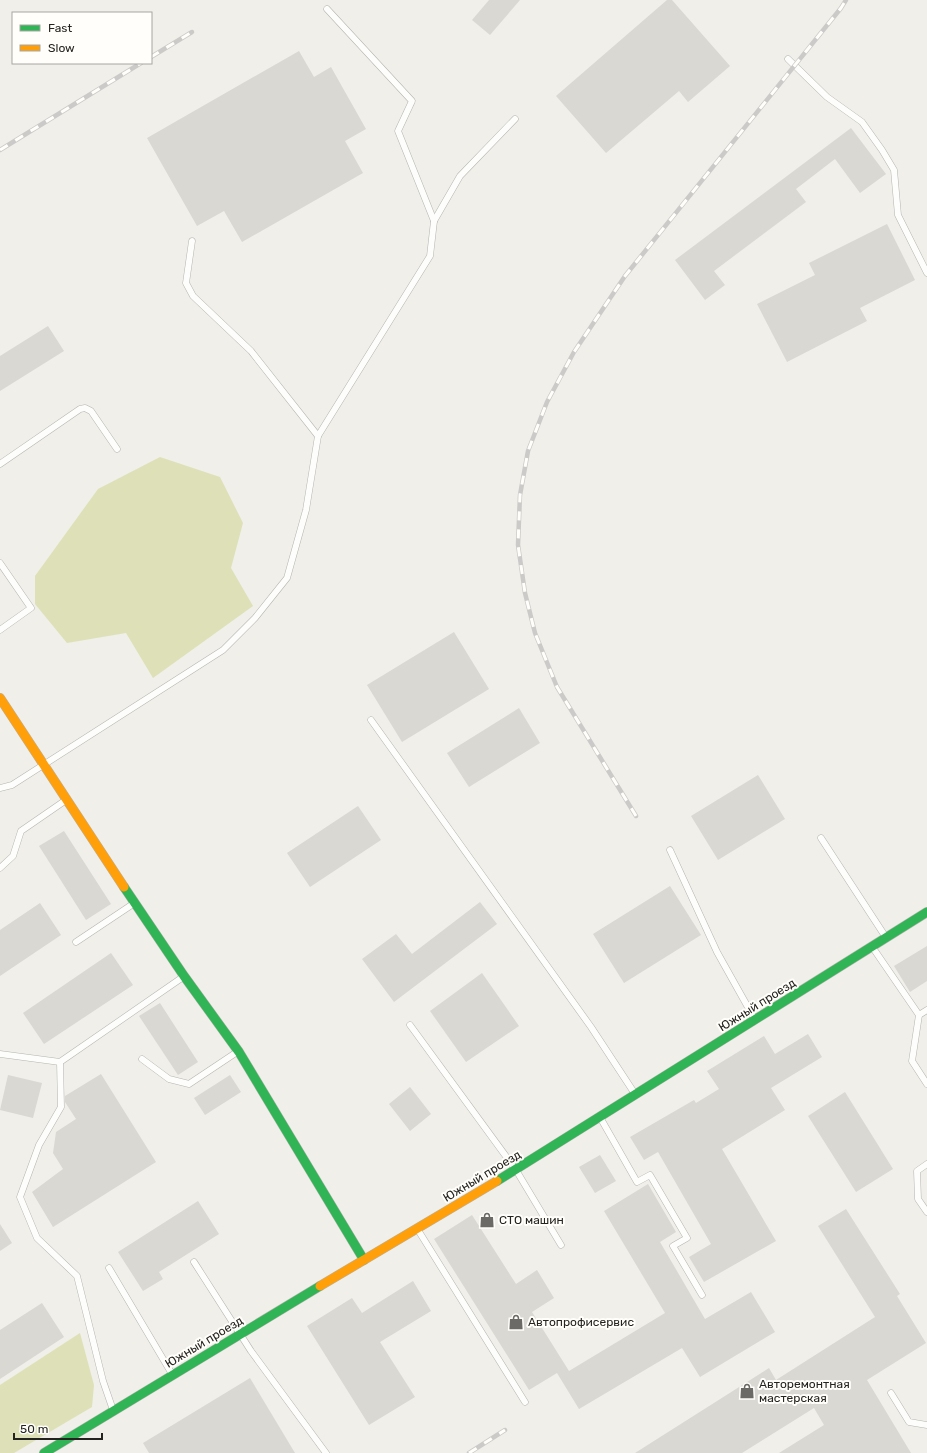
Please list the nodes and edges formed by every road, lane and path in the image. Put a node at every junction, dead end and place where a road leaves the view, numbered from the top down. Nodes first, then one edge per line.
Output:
1 (327, 9) dead end
2 (788, 59) dead end
3 (514, 119) dead end
4 (434, 221) junction
5 (192, 241) dead end
6 (927, 273) edge
7 (318, 436) junction
8 (117, 449) dead end
9 (0, 464) edge
10 (0, 563) edge
11 (0, 630) edge
12 (0, 698) edge
13 (371, 720) dead end
14 (43, 764) junction
15 (0, 788) edge
16 (67, 799) junction
17 (821, 838) dead end
18 (670, 850) dead end
19 (0, 868) edge
20 (134, 903) junction
21 (927, 912) edge
22 (886, 938) junction
23 (76, 942) dead end
24 (872, 947) junction
25 (184, 976) junction
26 (927, 1010) edge
27 (919, 1015) junction
28 (755, 1020) junction
29 (410, 1025) dead end
30 (239, 1052) junction
31 (0, 1054) edge
32 (142, 1059) dead end
33 (60, 1062) junction
34 (927, 1084) edge
35 (636, 1095) junction
36 (600, 1118) junction
37 (927, 1164) edge
38 (516, 1170) junction
39 (927, 1212) edge
40 (417, 1228) junction
41 (561, 1245) dead end
42 (364, 1260) junction
43 (194, 1262) dead end
44 (109, 1268) dead end
45 (702, 1295) dead end
46 (240, 1335) junction
47 (173, 1375) junction
48 (891, 1393) dead end
49 (525, 1402) dead end
50 (113, 1411) junction
51 (927, 1425) edge
52 (44, 1453) edge
53 (326, 1453) edge

1 - 4 lane
2 - 6 lane
3 - 4 lane
4 - 7 lane
5 - 7 lane
7 - 14 lane
8 - 9 lane
10 - 11 lane
12 - 14 street
13 - 35 lane
14 - 15 lane
14 - 16 street
16 - 19 lane
16 - 20 street
17 - 22 lane
18 - 28 lane
20 - 23 lane
20 - 25 street
21 - 22 street, Южный проезд
22 - 24 street, Южный проезд
24 - 27 lane
24 - 28 street, Южный проезд
25 - 30 street
25 - 33 lane
26 - 27 lane
27 - 34 lane
28 - 35 street, Южный проезд
29 - 38 lane
30 - 32 lane
30 - 42 street
31 - 33 lane
33 - 50 lane
35 - 36 street, Южный проезд
36 - 38 street, Южный проезд
36 - 45 lane
37 - 39 lane
38 - 40 street, Южный проезд
38 - 41 lane
40 - 42 street, Южный проезд
40 - 49 lane
42 - 46 street, Южный проезд
43 - 46 lane
44 - 47 lane
46 - 47 street, Южный проезд
46 - 53 lane
47 - 50 street, Южный проезд
48 - 51 lane
50 - 52 street, Южный проезд

